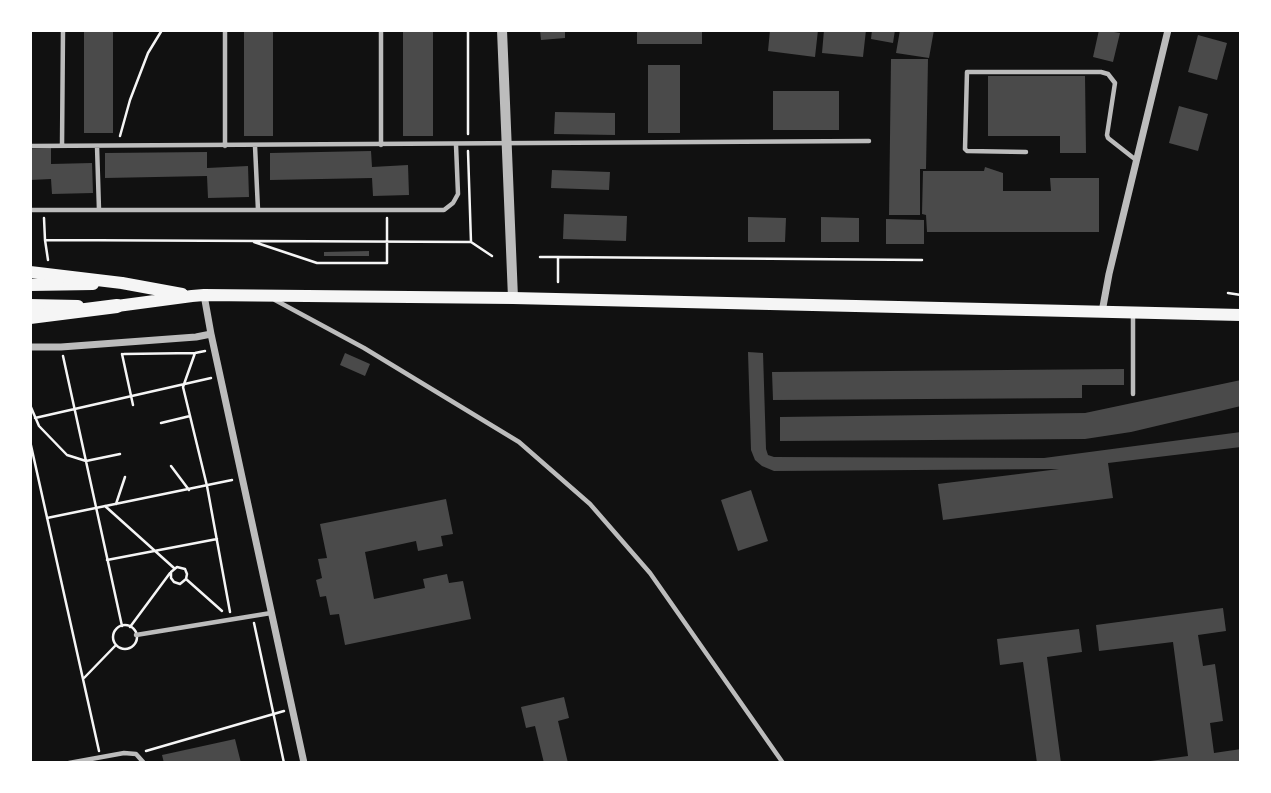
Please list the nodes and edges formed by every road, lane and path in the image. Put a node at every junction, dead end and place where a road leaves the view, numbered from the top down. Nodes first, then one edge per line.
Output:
1 (63, 30) edge
2 (162, 30) edge
3 (225, 30) edge
4 (381, 30) edge
5 (502, 30) edge
6 (1168, 30) edge
7 (869, 142) dead end
8 (381, 145) junction
9 (456, 145) junction
10 (506, 145) junction
11 (30, 146) edge
12 (62, 146) junction
13 (97, 146) junction
14 (117, 146) junction
15 (225, 146) junction
16 (255, 146) junction
17 (1026, 152) dead end
18 (1136, 160) junction
19 (30, 210) edge
20 (44, 210) junction
21 (99, 210) junction
22 (258, 210) junction
23 (386, 210) junction
24 (45, 240) junction
25 (250, 241) junction
26 (387, 242) junction
27 (492, 256) dead end
28 (540, 257) dead end
29 (558, 257) junction
30 (922, 260) dead end
31 (30, 272) edge
32 (50, 274) junction
33 (558, 282) dead end
34 (122, 283) junction
35 (30, 285) edge
36 (1228, 293) dead end
37 (198, 295) junction
38 (1241, 295) edge
39 (269, 296) junction
40 (513, 298) junction
41 (30, 305) edge
42 (117, 306) junction
43 (1102, 312) junction
44 (1133, 313) junction
45 (1241, 315) edge
46 (30, 317) edge
47 (211, 334) junction
48 (30, 347) edge
49 (61, 347) junction
50 (195, 353) dead end
51 (122, 354) dead end
52 (221, 376) junction
53 (183, 385) junction
54 (1133, 394) dead end
55 (131, 397) junction
56 (30, 405) edge
57 (134, 405) dead end
58 (75, 409) junction
59 (190, 416) junction
60 (35, 418) junction
61 (161, 423) dead end
62 (30, 441) edge
63 (120, 454) dead end
64 (86, 461) junction
65 (171, 466) dead end
66 (125, 477) dead end
67 (243, 478) junction
68 (207, 486) junction
69 (190, 490) junction
70 (116, 504) junction
71 (105, 506) junction
72 (96, 508) junction
73 (47, 518) junction
74 (217, 539) junction
75 (156, 551) junction
76 (107, 560) junction
77 (174, 568) junction
78 (171, 572) junction
79 (186, 579) junction
80 (271, 612) junction
81 (253, 616) junction
82 (232, 620) junction
83 (122, 626) junction
84 (130, 627) junction
85 (136, 635) junction
86 (116, 645) junction
87 (83, 679) junction
88 (292, 709) junction
89 (274, 714) junction
90 (136, 754) junction
91 (100, 757) junction
92 (69, 763) edge
93 (144, 763) edge
94 (284, 763) edge
95 (304, 763) edge
96 (783, 763) edge

1 - 12 lane
2 - 14 path
3 - 15 lane
4 - 8 lane
5 - 10 street
6 - 18 street
7 - 10 lane
8 - 9 lane
8 - 16 lane
9 - 10 lane
9 - 23 lane
10 - 40 street
11 - 12 lane
12 - 13 lane
13 - 14 lane
13 - 21 lane
14 - 15 lane
15 - 16 lane
16 - 22 lane
17 - 18 lane
18 - 43 street
19 - 20 lane
20 - 21 lane
20 - 24 path
21 - 22 lane
22 - 23 lane
23 - 26 path
24 - 25 path
24 - 32 path
25 - 26 path
25 - 26 path
26 - 27 path
28 - 29 path
29 - 30 path
29 - 33 path
31 - 32 main road
32 - 34 main road
34 - 35 main road
34 - 37 main road
36 - 38 path
37 - 39 main road
37 - 42 main road
37 - 47 street
39 - 40 main road
39 - 96 lane
40 - 43 main road
41 - 42 main road
42 - 46 highway
43 - 44 main road
44 - 45 main road
44 - 54 lane
47 - 49 street
47 - 52 street
48 - 49 street
49 - 58 path
50 - 53 path
51 - 55 path
52 - 53 path
52 - 67 street
53 - 55 path
53 - 59 path
55 - 57 path
55 - 58 path
56 - 60 path
58 - 60 path
58 - 64 path
59 - 61 path
59 - 68 path
60 - 64 path
62 - 73 path
63 - 64 path
64 - 72 path
65 - 69 path
66 - 70 path
67 - 68 path
67 - 80 street
68 - 69 path
68 - 74 path
69 - 70 path
70 - 71 path
71 - 72 path
71 - 75 path
72 - 73 path
72 - 76 path
73 - 87 path
74 - 75 path
74 - 82 path
75 - 76 path
75 - 77 path
76 - 83 path
77 - 78 path
77 - 79 path
78 - 79 path
78 - 84 path
79 - 82 path
80 - 81 lane
80 - 88 street
81 - 82 lane
81 - 89 path
82 - 85 lane
83 - 84 path
83 - 86 path
84 - 85 path
85 - 86 path
86 - 87 path
87 - 91 path
88 - 89 path
88 - 95 street
89 - 90 path
89 - 94 path
90 - 91 lane
90 - 93 lane
91 - 92 lane

